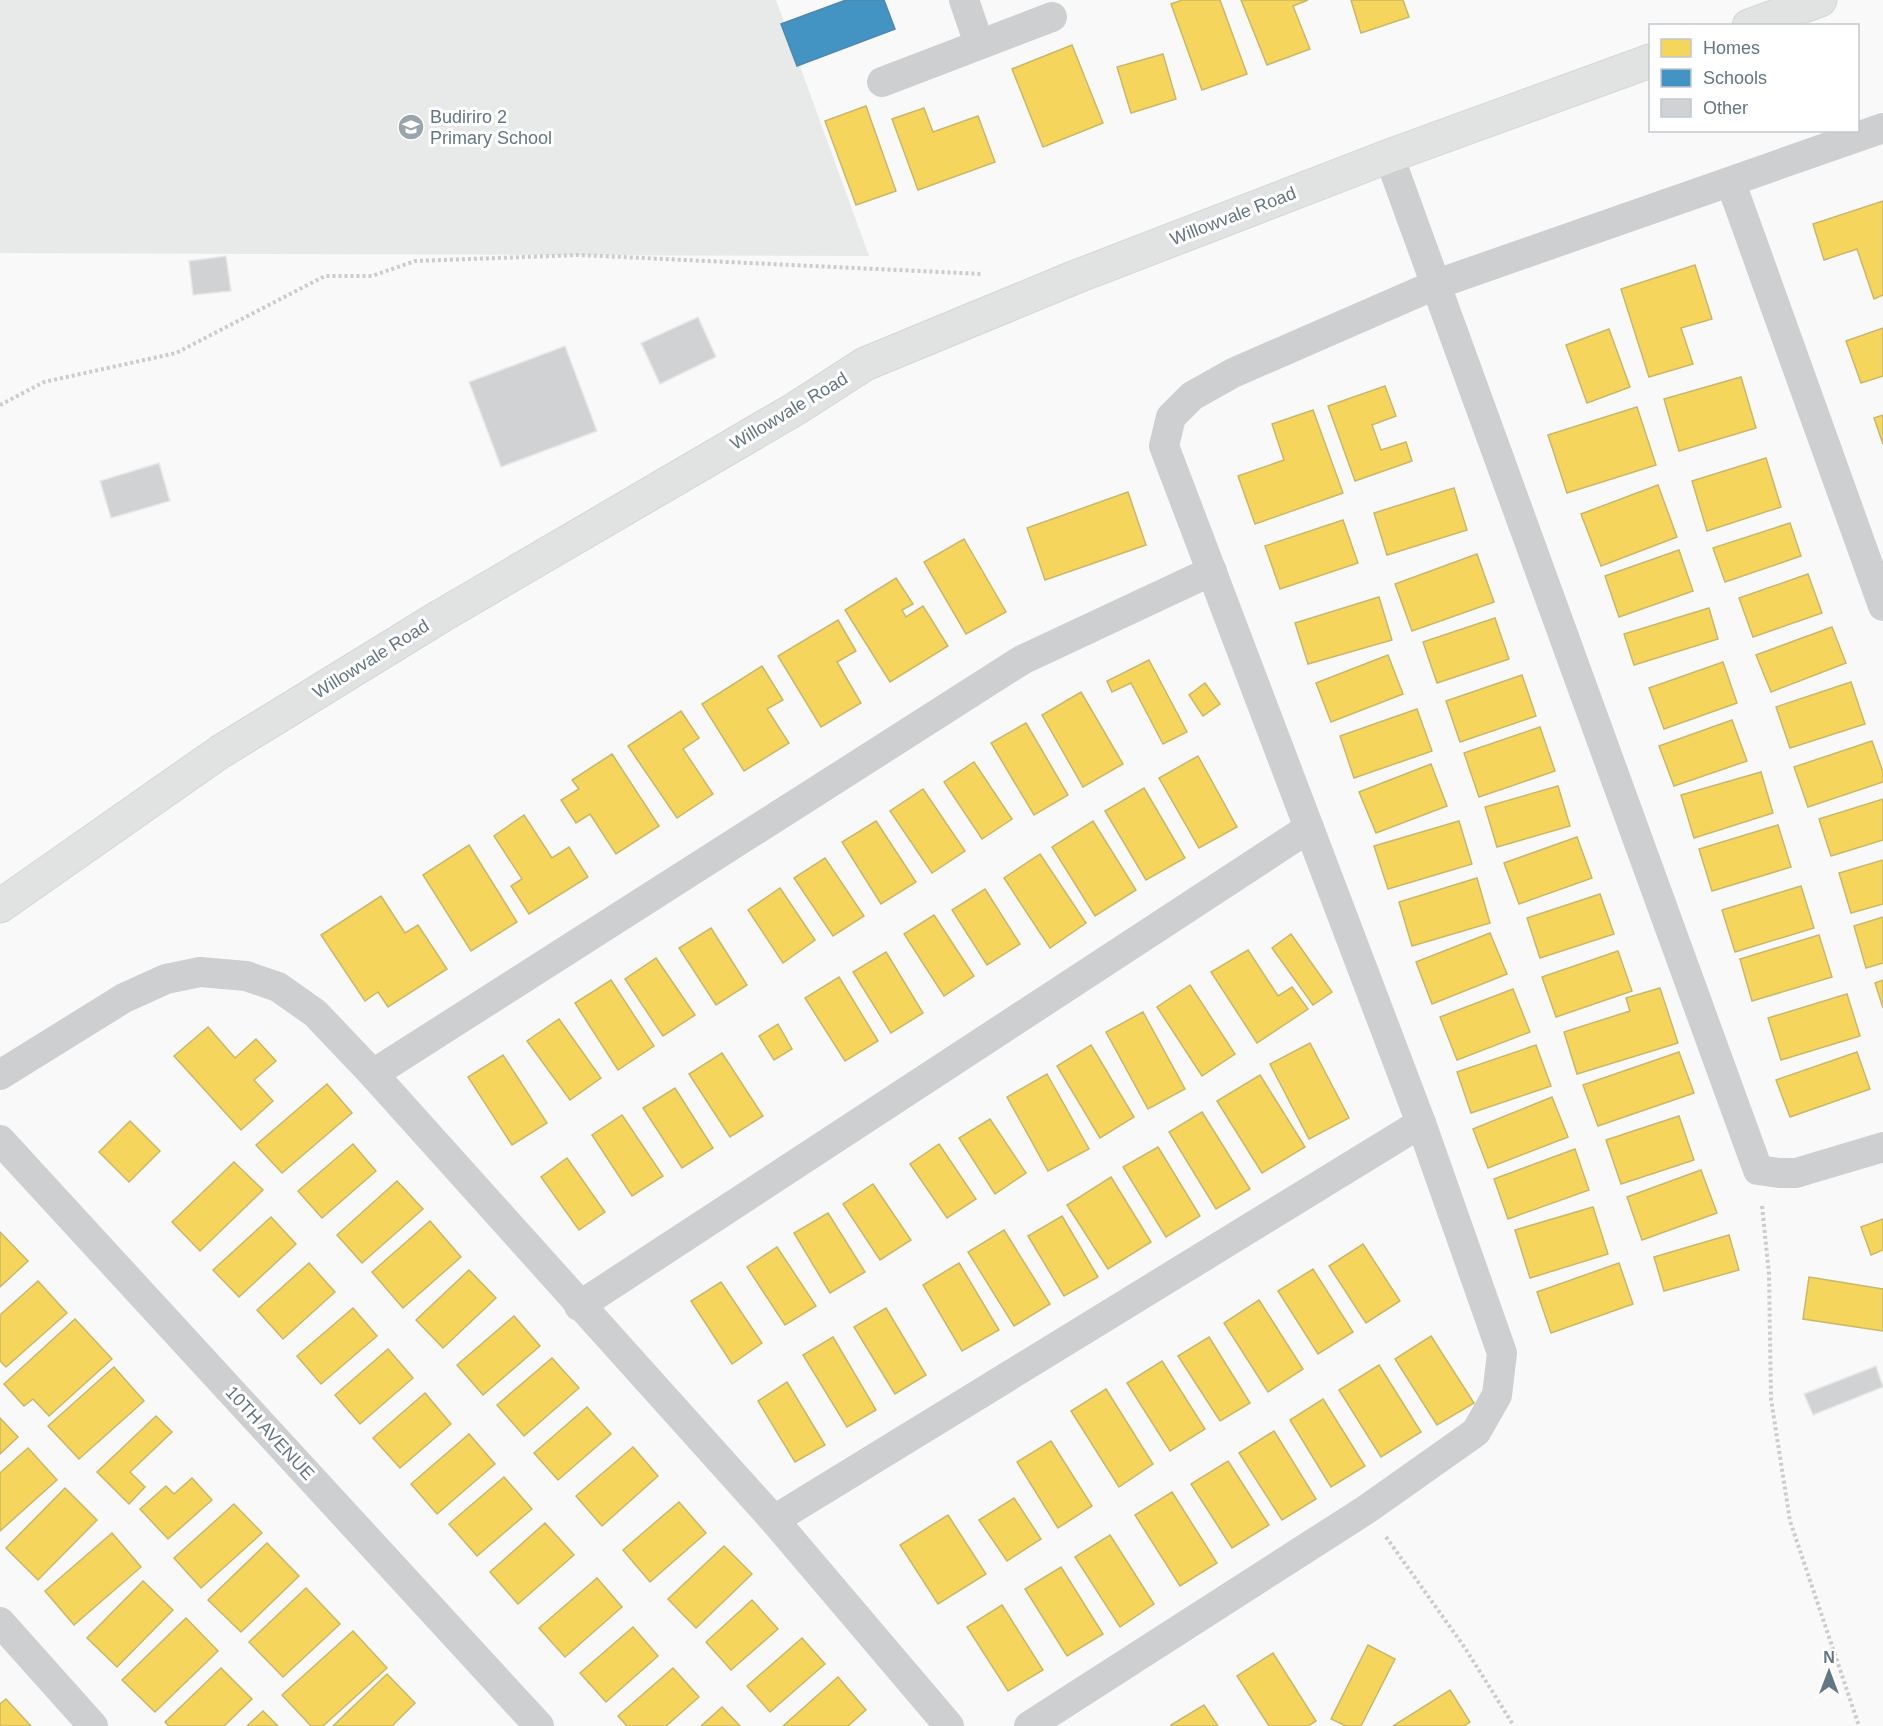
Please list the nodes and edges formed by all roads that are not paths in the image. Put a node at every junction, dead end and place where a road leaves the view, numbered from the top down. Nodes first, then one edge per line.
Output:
1 (964, 0) edge
2 (1820, 0) edge
3 (1052, 17) dead end
4 (1754, 24) edge
5 (979, 44) junction
6 (1649, 61) edge
7 (882, 82) dead end
8 (1883, 128) edge
9 (1389, 156) junction
10 (1731, 183) junction
11 (1437, 284) junction
12 (1212, 571) junction
13 (1883, 606) edge
14 (1309, 828) junction
15 (0, 906) edge
16 (374, 1074) junction
17 (0, 1075) edge
18 (1420, 1123) junction
19 (0, 1140) edge
20 (1883, 1147) edge
21 (579, 1306) junction
22 (774, 1520) junction
23 (0, 1622) edge
24 (93, 1726) edge
25 (539, 1726) edge
26 (949, 1726) edge
27 (1029, 1726) edge

1 - 5 street
2 - 4 street
3 - 5 street
5 - 7 street
6 - 9 street, Willowvale Road
8 - 10 street
9 - 11 street
9 - 15 street, Willowvale Road
10 - 11 street
10 - 13 street
11 - 12 street
11 - 20 street
12 - 14 street
12 - 16 street
14 - 18 street
14 - 21 street
16 - 17 street
16 - 21 street
18 - 22 street
18 - 27 street
19 - 25 street, 10TH AVENUE
21 - 22 street
22 - 26 street
23 - 24 street

